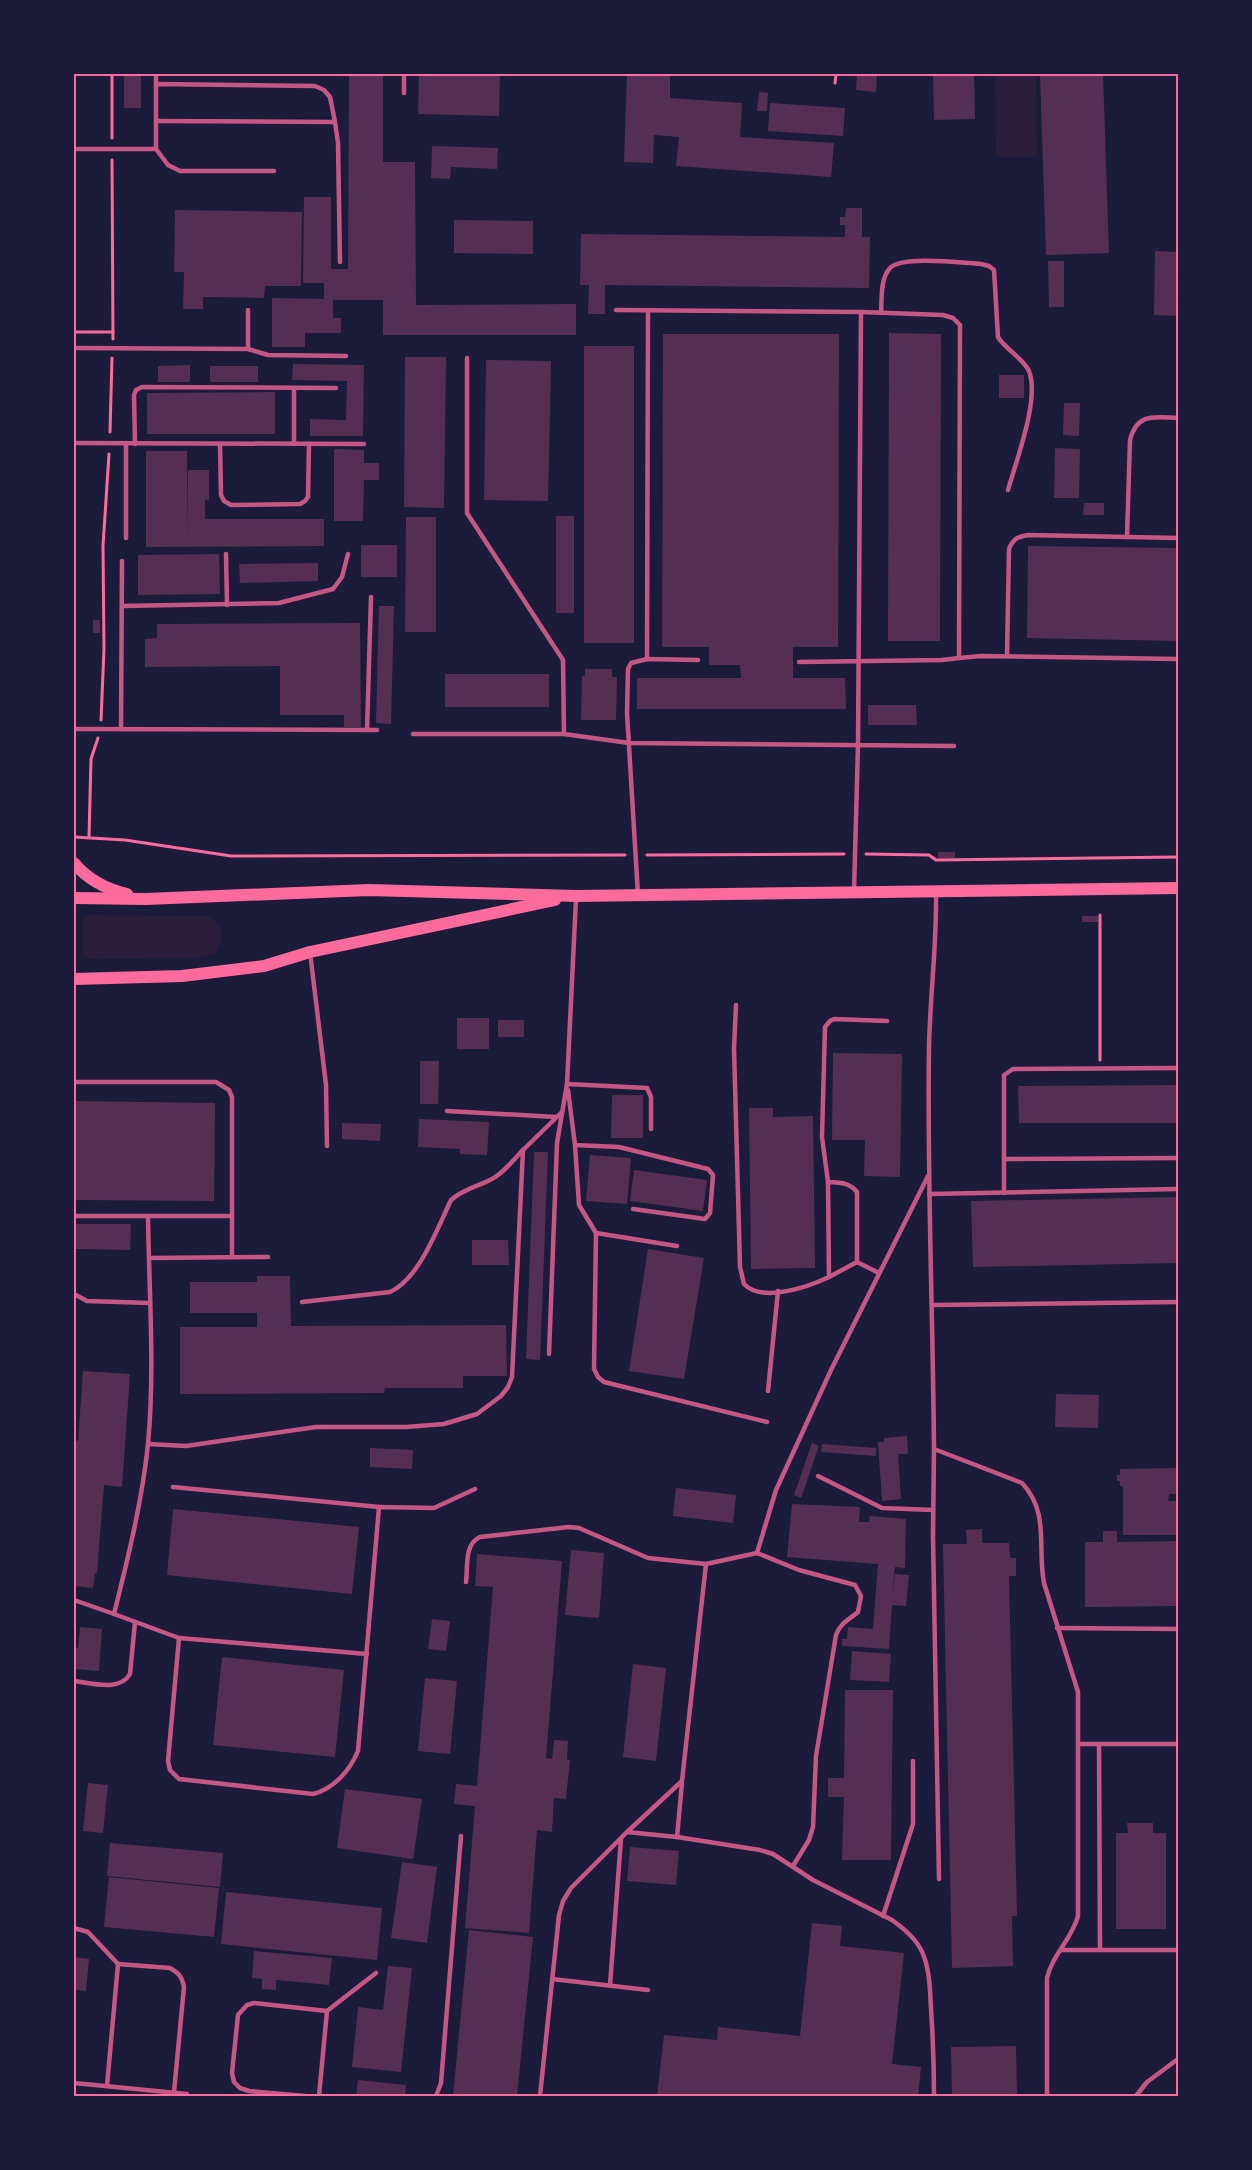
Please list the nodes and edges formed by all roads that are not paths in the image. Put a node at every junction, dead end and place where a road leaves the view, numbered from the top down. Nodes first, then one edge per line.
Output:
1 (156, 74) edge
2 (404, 74) edge
3 (156, 84) junction
4 (404, 93) dead end
5 (156, 121) junction
6 (335, 122) junction
7 (74, 149) edge
8 (156, 149) junction
9 (274, 171) dead end
10 (340, 262) dead end
11 (248, 310) dead end
12 (616, 310) dead end
13 (648, 311) junction
14 (861, 312) junction
15 (881, 313) junction
16 (74, 348) edge
17 (248, 349) junction
18 (346, 356) dead end
19 (467, 358) dead end
20 (294, 388) junction
21 (336, 388) dead end
22 (1179, 418) edge
23 (74, 443) edge
24 (126, 444) junction
25 (135, 444) junction
26 (220, 444) junction
27 (294, 444) junction
28 (309, 444) junction
29 (364, 444) dead end
30 (1008, 490) dead end
31 (1127, 537) junction
32 (126, 538) dead end
33 (1179, 538) edge
34 (348, 554) dead end
35 (226, 555) dead end
36 (122, 561) dead end
37 (371, 597) dead end
38 (227, 605) junction
39 (122, 606) junction
40 (1007, 656) junction
41 (959, 658) junction
42 (647, 659) junction
43 (1179, 659) edge
44 (698, 660) dead end
45 (859, 661) junction
46 (799, 662) dead end
47 (74, 729) edge
48 (121, 729) junction
49 (367, 730) junction
50 (377, 730) dead end
51 (413, 734) dead end
52 (564, 734) junction
53 (629, 743) junction
54 (858, 745) junction
55 (954, 746) dead end
56 (74, 863) edge
57 (1179, 888) edge
58 (936, 890) junction
59 (854, 892) junction
60 (576, 896) junction
61 (638, 896) junction
62 (74, 898) edge
63 (146, 899) junction
64 (310, 952) junction
65 (74, 979) edge
66 (736, 1005) dead end
67 (887, 1020) dead end
68 (1179, 1068) edge
69 (74, 1082) edge
70 (567, 1084) junction
71 (447, 1111) dead end
72 (562, 1112) junction
73 (556, 1117) junction
74 (651, 1129) dead end
75 (575, 1145) junction
76 (327, 1146) dead end
77 (523, 1150) junction
78 (1179, 1158) edge
79 (1004, 1159) junction
80 (929, 1173) junction
81 (828, 1182) junction
82 (1179, 1189) edge
83 (1004, 1193) junction
84 (929, 1194) junction
85 (633, 1209) dead end
86 (74, 1216) edge
87 (148, 1216) junction
88 (232, 1216) junction
89 (596, 1233) junction
90 (677, 1246) dead end
91 (232, 1257) junction
92 (268, 1257) dead end
93 (149, 1258) junction
94 (857, 1262) junction
95 (879, 1273) junction
96 (829, 1277) junction
97 (778, 1291) junction
98 (74, 1294) edge
99 (150, 1302) junction
100 (302, 1302) dead end
101 (1179, 1302) edge
102 (933, 1305) junction
103 (549, 1354) dead end
104 (768, 1390) dead end
105 (767, 1422) dead end
106 (148, 1443) junction
107 (934, 1449) junction
108 (818, 1476) dead end
109 (173, 1487) dead end
110 (475, 1490) dead end
111 (379, 1507) junction
112 (933, 1510) junction
113 (757, 1553) junction
114 (706, 1564) junction
115 (466, 1582) dead end
116 (74, 1600) edge
117 (114, 1614) junction
118 (135, 1622) junction
119 (1057, 1628) junction
120 (1179, 1629) edge
121 (179, 1638) junction
122 (367, 1654) junction
123 (74, 1681) edge
124 (1079, 1744) junction
125 (1099, 1744) junction
126 (1179, 1744) edge
127 (913, 1761) dead end
128 (682, 1781) junction
129 (627, 1832) junction
130 (461, 1836) dead end
131 (677, 1837) junction
132 (621, 1839) junction
133 (792, 1866) junction
134 (939, 1879) dead end
135 (883, 1916) junction
136 (74, 1928) edge
137 (1061, 1950) junction
138 (1100, 1950) junction
139 (1179, 1950) edge
140 (118, 1964) junction
141 (376, 1973) dead end
142 (552, 1979) junction
143 (610, 1985) junction
144 (648, 1990) dead end
145 (327, 2011) junction
146 (1179, 2059) edge
147 (74, 2083) edge
148 (107, 2086) junction
149 (174, 2092) junction
150 (187, 2094) dead end
151 (305, 2097) edge
152 (319, 2097) edge
153 (436, 2097) edge
154 (540, 2097) edge
155 (934, 2097) edge
156 (1047, 2097) edge
157 (1136, 2097) edge

1 - 3 lane
2 - 4 lane
3 - 5 lane
3 - 6 lane
5 - 6 lane
5 - 8 lane
6 - 10 lane
7 - 8 lane
8 - 9 lane
11 - 17 lane
12 - 13 lane
13 - 14 lane
13 - 42 lane
14 - 15 lane
14 - 45 lane
15 - 30 lane
15 - 41 lane
16 - 17 lane
17 - 18 lane
19 - 52 lane
20 - 21 lane
20 - 25 lane
20 - 27 lane
22 - 31 lane
23 - 24 lane
24 - 25 lane
24 - 32 lane
25 - 26 lane
26 - 27 lane
26 - 28 lane
27 - 28 lane
28 - 29 lane
31 - 33 lane
31 - 40 lane
34 - 38 lane
35 - 38 lane
36 - 39 lane
37 - 49 lane
38 - 39 lane
39 - 48 lane
40 - 41 lane
40 - 43 lane
41 - 45 lane
42 - 44 lane
42 - 53 lane
45 - 46 lane
45 - 54 lane
47 - 48 lane
48 - 49 lane
49 - 50 lane
51 - 52 lane
52 - 53 lane
53 - 54 lane
53 - 61 lane
54 - 55 lane
54 - 59 lane
56 - 63 main road
57 - 58 main road
58 - 59 main road
58 - 80 lane
59 - 61 main road
60 - 61 main road
60 - 63 main road
60 - 64 main road
60 - 70 lane
62 - 63 main road
64 - 65 main road
64 - 76 lane
66 - 97 lane
67 - 81 lane
68 - 79 lane
69 - 88 lane
70 - 72 lane
70 - 74 lane
70 - 75 lane
71 - 73 lane
72 - 73 lane
72 - 103 lane
73 - 77 lane
75 - 85 lane
75 - 89 lane
77 - 100 lane
77 - 106 lane
78 - 79 lane
79 - 83 lane
80 - 84 lane
80 - 95 lane
81 - 94 lane
81 - 96 lane
82 - 83 lane
83 - 84 lane
84 - 102 lane
86 - 87 lane
87 - 88 lane
87 - 93 lane
88 - 91 lane
89 - 90 lane
89 - 105 lane
91 - 92 lane
91 - 93 lane
93 - 99 lane
94 - 95 lane
94 - 96 lane
95 - 113 lane
96 - 97 lane
97 - 104 lane
98 - 99 lane
99 - 106 lane
101 - 102 lane
102 - 107 lane
106 - 117 lane
107 - 112 lane
107 - 119 lane
108 - 112 lane
109 - 111 lane
110 - 111 lane
111 - 122 lane
112 - 134 lane
113 - 114 lane
113 - 133 lane
114 - 115 lane
114 - 128 lane
116 - 117 lane
117 - 118 lane
118 - 121 lane
118 - 123 lane
119 - 120 lane
119 - 124 lane
121 - 122 lane
121 - 122 lane
124 - 125 lane
124 - 137 lane
125 - 126 lane
125 - 138 lane
127 - 135 lane
128 - 129 lane
128 - 131 lane
129 - 131 lane
129 - 132 lane
130 - 153 lane
131 - 133 lane
132 - 142 lane
132 - 143 lane
133 - 135 lane
135 - 155 lane
136 - 140 lane
137 - 138 lane
137 - 156 lane
138 - 139 lane
140 - 148 lane
140 - 149 lane
141 - 145 lane
142 - 143 lane
142 - 154 lane
143 - 144 lane
145 - 151 lane
145 - 152 lane
146 - 157 lane
147 - 148 lane
148 - 149 lane
149 - 150 lane

